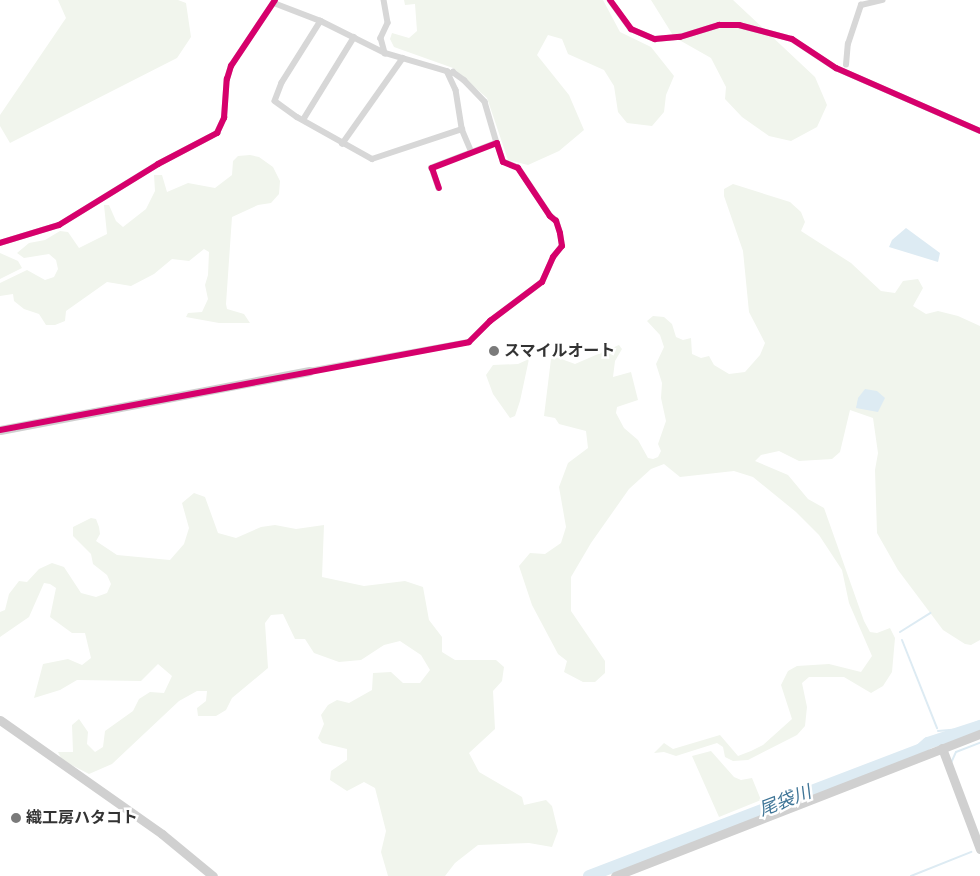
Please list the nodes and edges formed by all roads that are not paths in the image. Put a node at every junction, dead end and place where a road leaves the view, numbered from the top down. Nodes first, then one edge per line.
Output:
1 (384, 0) edge
2 (610, 0) edge
3 (882, 0) edge
4 (274, 1) edge
5 (321, 21) junction
6 (354, 37) junction
7 (385, 53) junction
8 (403, 58) junction
9 (846, 65) dead end
10 (449, 75) junction
11 (303, 120) junction
12 (462, 129) junction
13 (980, 131) edge
14 (497, 143) junction
15 (342, 144) junction
16 (472, 152) junction
17 (439, 188) dead end
18 (0, 243) edge
19 (309, 371) joint
20 (0, 430) edge
21 (0, 720) edge
22 (980, 734) edge
23 (942, 748) junction
24 (980, 849) edge
25 (213, 876) edge
26 (614, 876) edge

1 - 7 street
2 - 13 street
3 - 9 street
4 - 5 street
4 - 18 street
5 - 6 street
5 - 11 street
6 - 7 street
6 - 11 street
7 - 8 street
8 - 10 street
8 - 15 street
10 - 12 street
10 - 14 street
11 - 15 street
12 - 15 street
12 - 16 street
14 - 16 street
14 - 19 street
16 - 17 street
19 - 20 street
21 - 25 street
22 - 23 street
23 - 24 street
23 - 26 street

